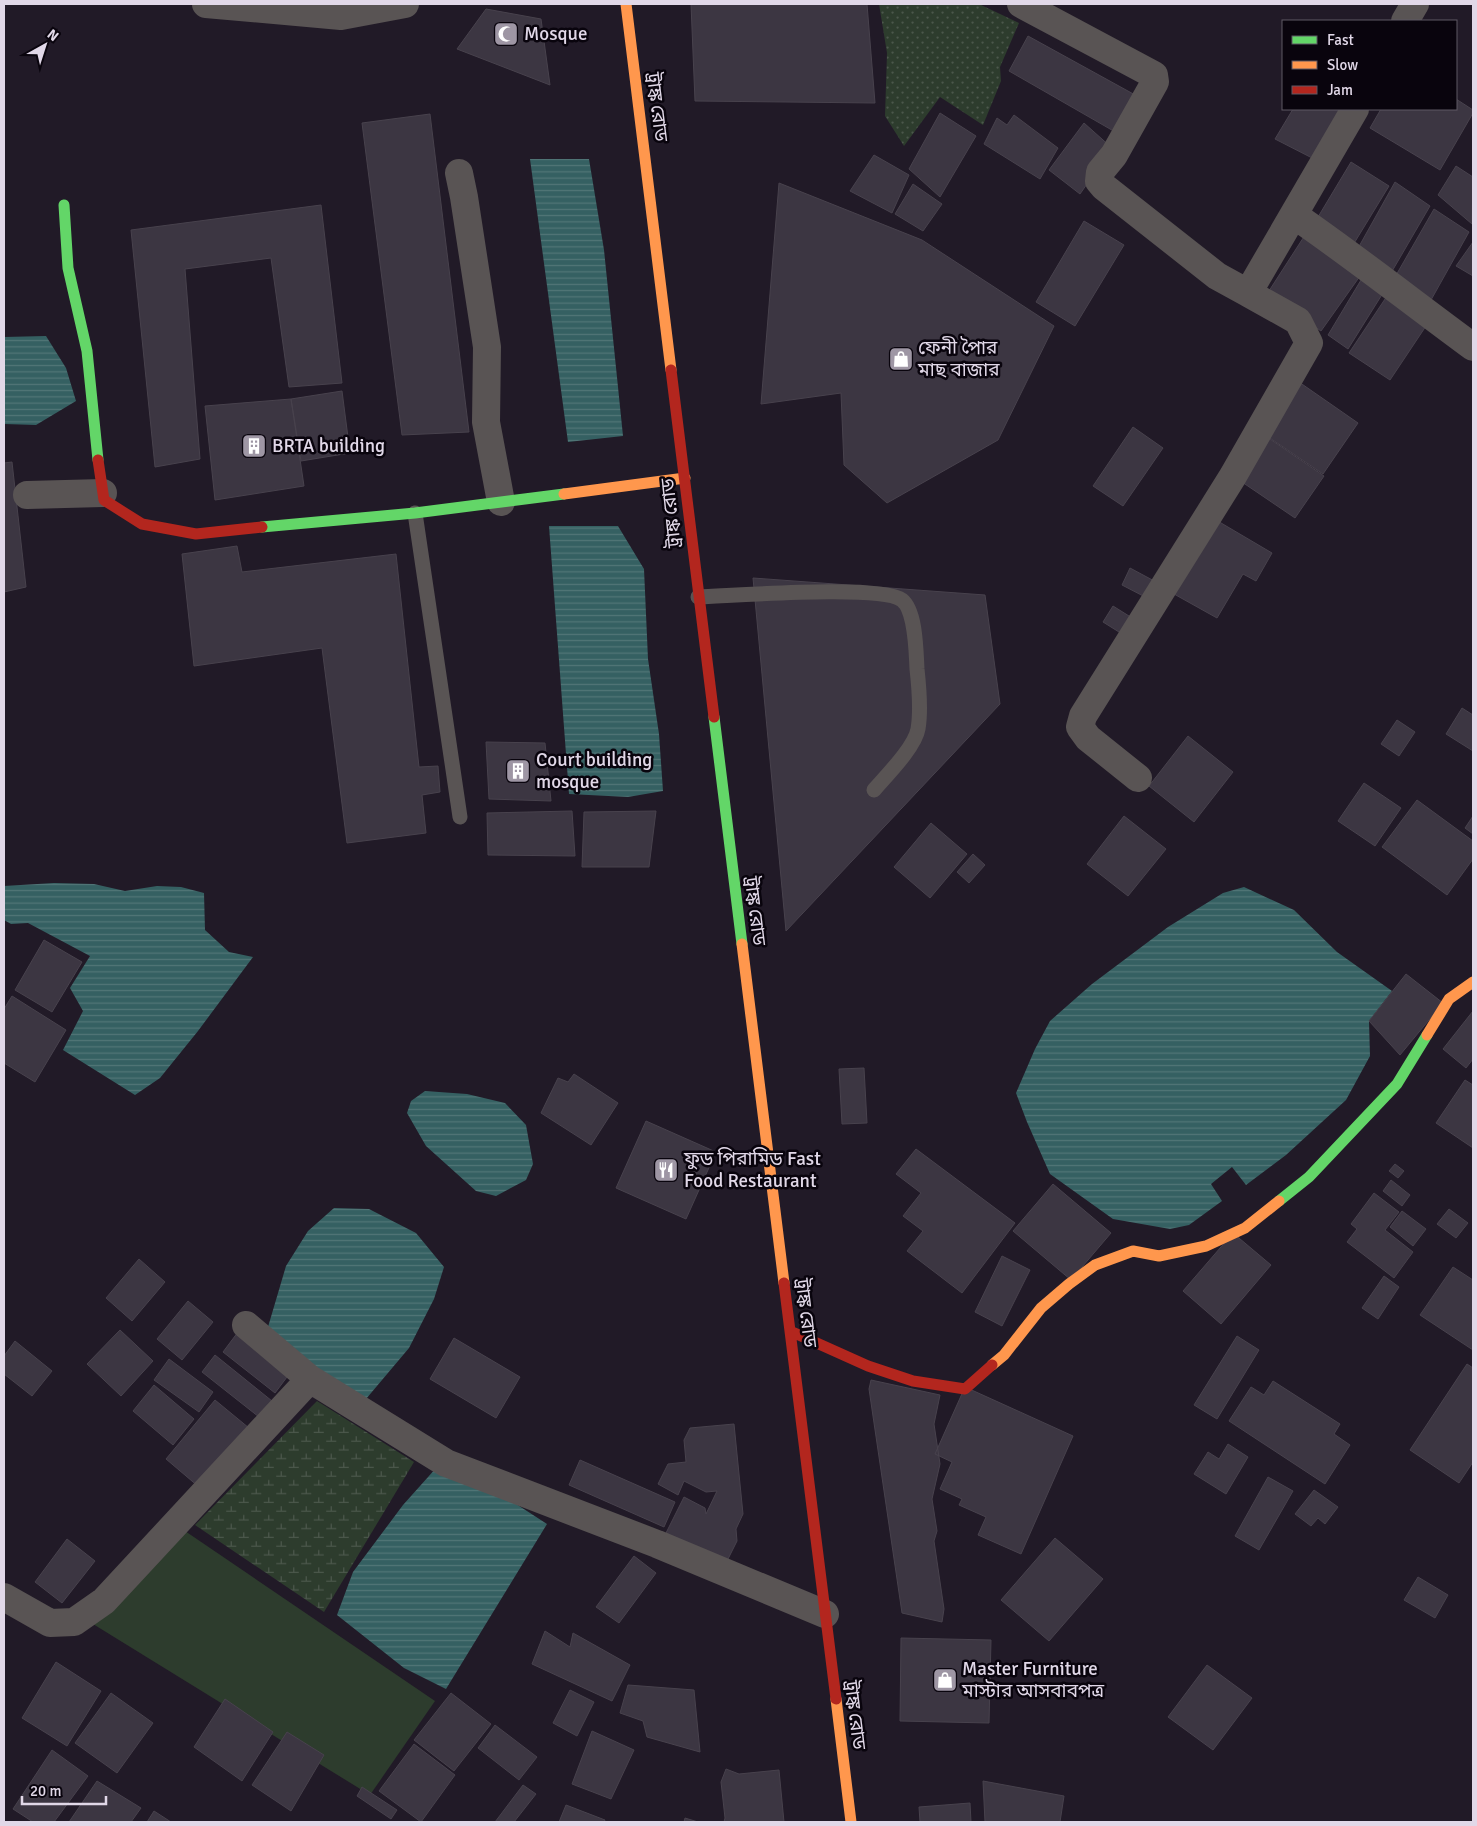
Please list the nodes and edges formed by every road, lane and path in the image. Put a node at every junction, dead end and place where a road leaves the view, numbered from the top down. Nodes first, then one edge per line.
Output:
1 (206, 4) edge
2 (405, 4) edge
3 (626, 4) edge
4 (1021, 4) edge
5 (1415, 4) edge
6 (1406, 20) edge
7 (1354, 110) edge
8 (459, 172) dead end
9 (64, 205) dead end
10 (1294, 215) junction
11 (1248, 293) junction
12 (1473, 347) edge
13 (685, 478) junction
14 (103, 492) junction
15 (27, 495) dead end
16 (501, 502) junction
17 (415, 513) junction
18 (698, 597) junction
19 (1138, 778) dead end
20 (874, 790) dead end
21 (460, 817) dead end
22 (1473, 982) edge
23 (246, 1325) dead end
24 (790, 1331) junction
25 (310, 1379) junction
26 (4, 1597) edge
27 (825, 1614) junction
28 (851, 1822) edge

1 - 2 street
3 - 13 main road, ট্রাঙ্ক রোড
4 - 11 street
5 - 6 street
7 - 10 street
8 - 16 street
9 - 14 main road
10 - 11 street
10 - 12 street
11 - 19 street
13 - 16 main road
13 - 18 main road, ট্রাঙ্ক রোড
14 - 15 street
14 - 17 main road
16 - 17 main road
17 - 21 lane
18 - 20 lane
18 - 24 main road, ট্রাঙ্ক রোড
22 - 24 main road
23 - 25 street
24 - 27 main road, ট্রাঙ্ক রোড
25 - 26 street
25 - 27 street
27 - 28 main road, ট্রাঙ্ক রোড

